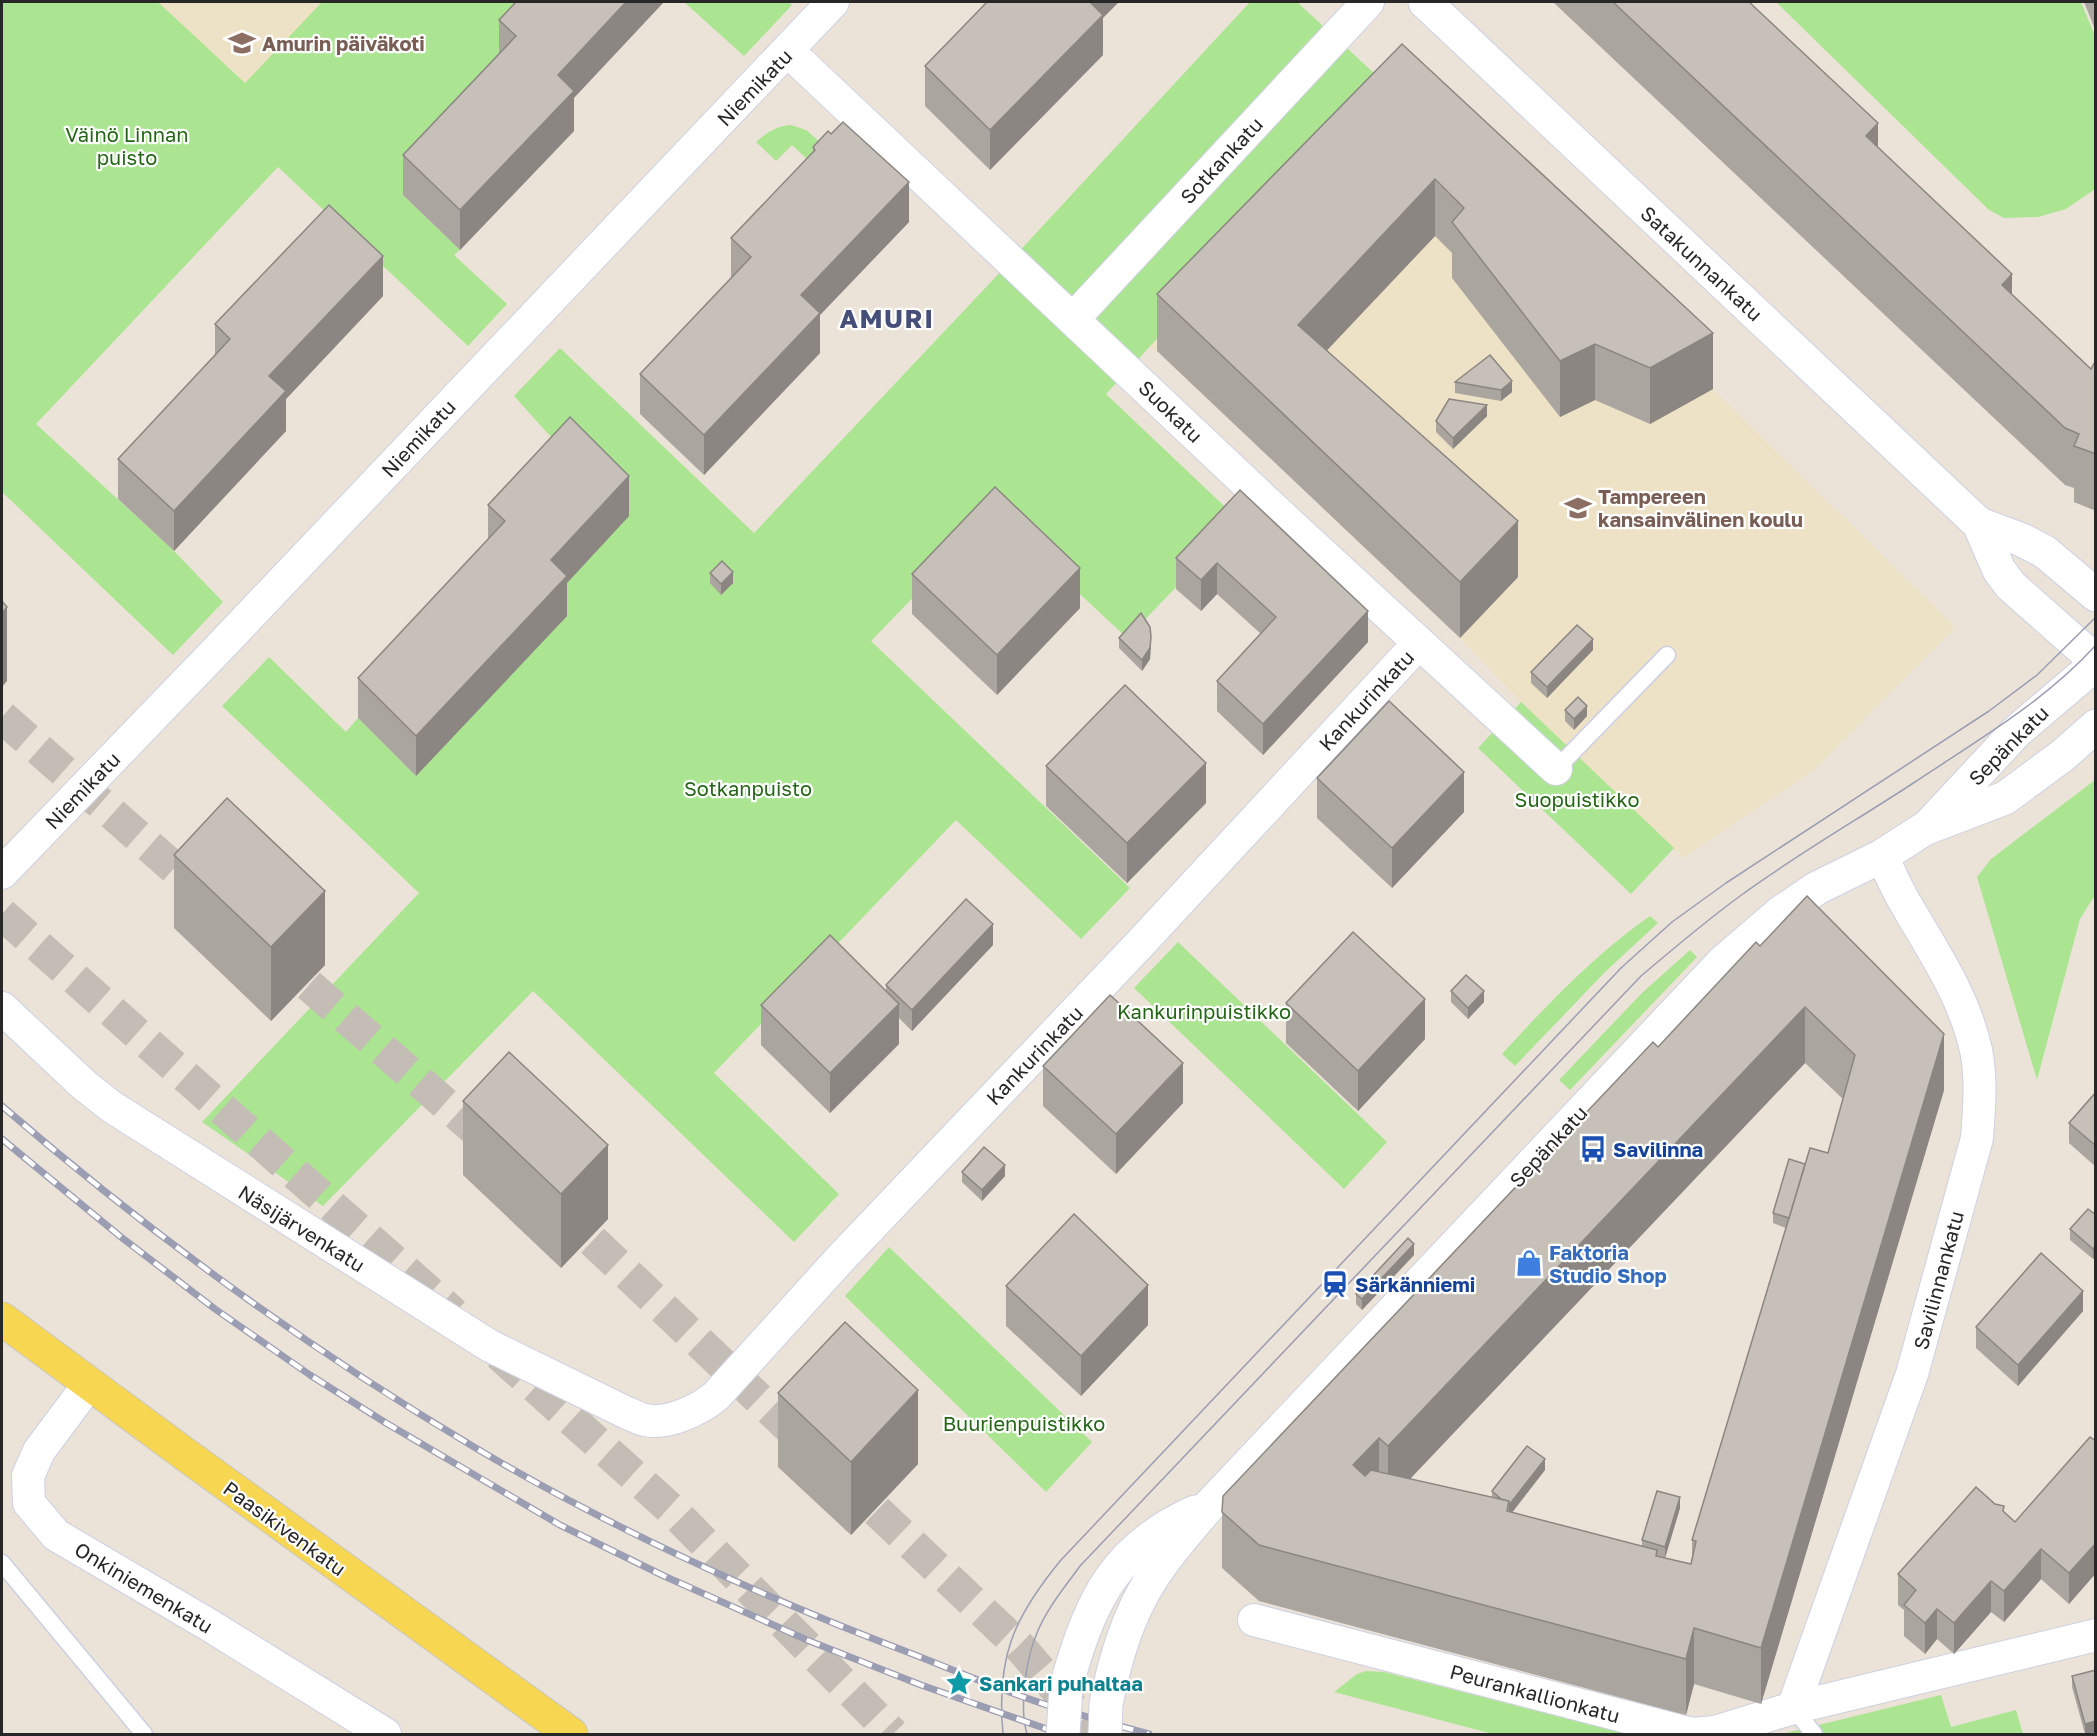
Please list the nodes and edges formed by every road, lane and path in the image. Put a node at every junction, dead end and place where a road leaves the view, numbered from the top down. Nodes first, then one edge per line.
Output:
1 (833, 2) edge
2 (1368, 2) edge
3 (1425, 2) edge
4 (788, 51) junction
5 (1073, 319) junction
6 (1979, 524) junction
7 (2096, 596) edge
8 (1419, 643) junction
9 (1667, 655) dead end
10 (2096, 663) edge
11 (2096, 726) edge
12 (1556, 769) joint
13 (1924, 829) junction
14 (1881, 856) junction
15 (2, 873) edge
16 (2, 1008) edge
17 (2, 1319) edge
18 (89, 1384) junction
19 (627, 1413) joint
20 (1208, 1507) junction
21 (2, 1563) edge
22 (1254, 1620) dead end
23 (2096, 1635) edge
24 (1793, 1708) junction
25 (144, 1734) edge
26 (385, 1734) edge
27 (571, 1734) edge
28 (1063, 1734) edge
29 (1105, 1734) edge
30 (1814, 1734) edge

1 - 4 street, Niemikatu
2 - 5 street, Sotkankatu
3 - 6 main road, Satakunnankatu
4 - 5 street, Suokatu
4 - 15 street, Niemikatu
5 - 8 street, Suokatu
6 - 7 main road, Satakunnankatu
6 - 10 main road, Satakunnankatu
8 - 12 street, Suokatu
8 - 19 street, Kankurinkatu
9 - 12 lane
10 - 13 main road, Sepänkatu
11 - 13 main road, Sepänkatu
13 - 14 main road, Sepänkatu
14 - 20 main road, Sepänkatu
14 - 24 street, Savilinnankatu
16 - 19 street, Näsijärvenkatu
17 - 18 main road, Paasikivenkatu
18 - 26 street, Onkiniemenkatu
18 - 27 main road, Paasikivenkatu
20 - 28 main road, Sepänkatu, bridge
20 - 29 main road, Sepänkatu, bridge
21 - 25 lane
22 - 24 street, Peurankallionkatu
23 - 24 street, Peurankallionkatu
24 - 30 lane

